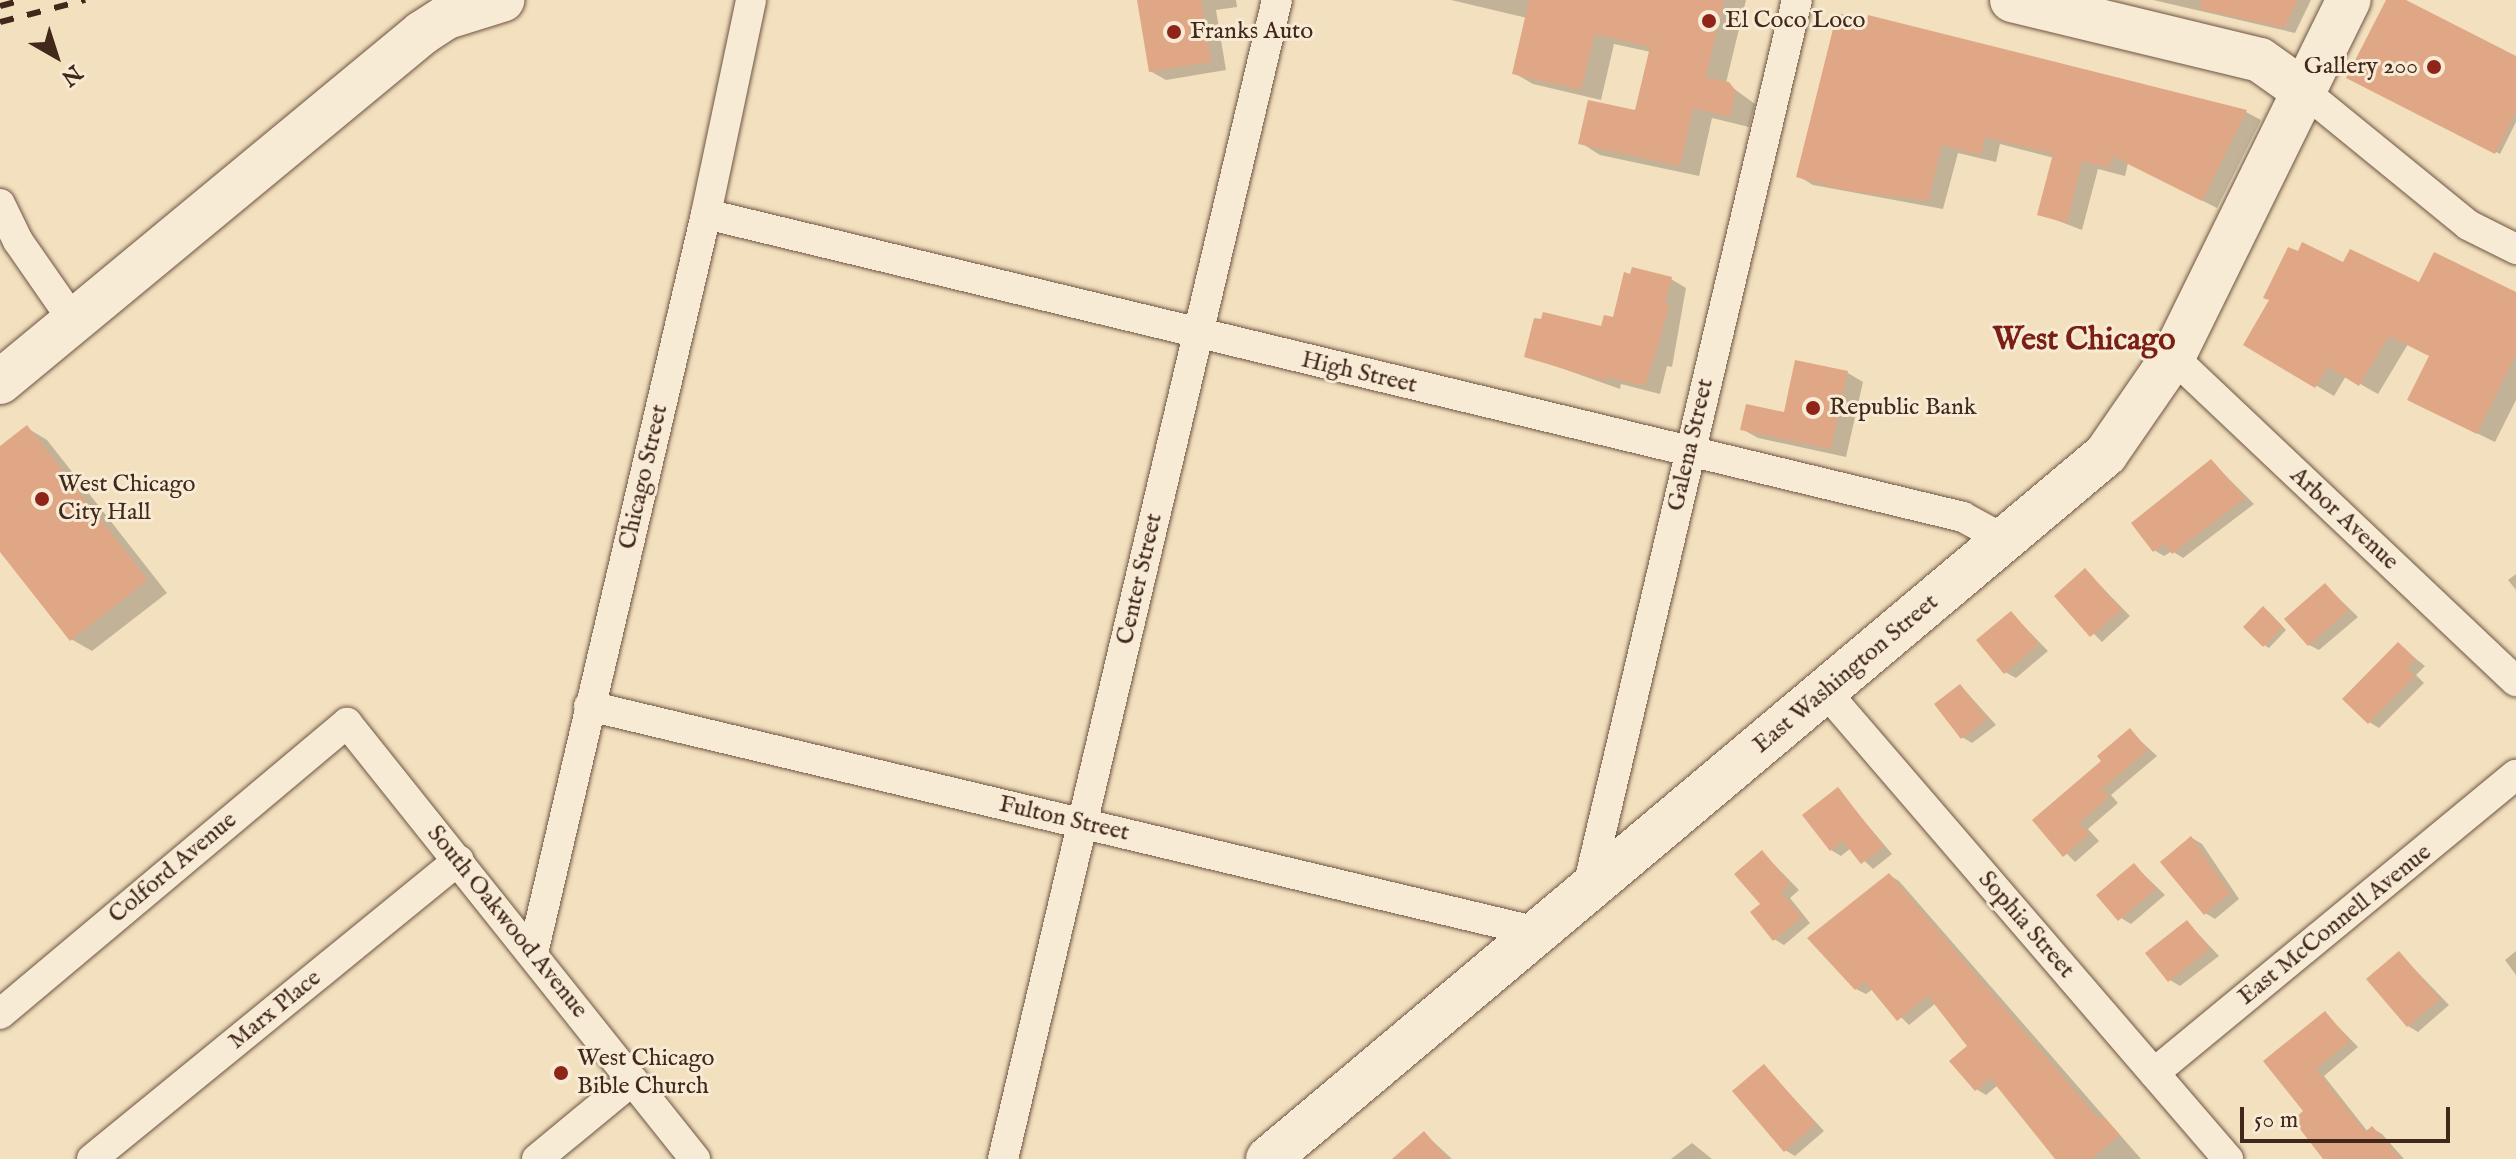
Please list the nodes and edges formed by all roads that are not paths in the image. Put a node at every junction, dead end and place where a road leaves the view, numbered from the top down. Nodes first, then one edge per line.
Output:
1 (502, 0) edge
2 (751, 0) edge
3 (1277, 0) edge
4 (1797, 0) edge
5 (2012, 0) edge
6 (2349, 0) edge
7 (2305, 92) junction
8 (0, 204) edge
9 (706, 214) junction
10 (2516, 249) edge
11 (73, 320) junction
12 (1197, 336) junction
13 (2173, 357) junction
14 (0, 382) edge
15 (1690, 449) junction
16 (2007, 541) junction
17 (2516, 681) edge
18 (1825, 691) junction
19 (589, 706) junction
20 (347, 723) joint
21 (2516, 775) edge
22 (1082, 824) junction
23 (458, 860) junction
24 (1587, 891) junction
25 (1538, 932) junction
26 (533, 953) junction
27 (0, 1014) edge
28 (2154, 1073) junction
29 (633, 1080) junction
30 (92, 1159) edge
31 (537, 1159) edge
32 (695, 1159) edge
33 (1003, 1159) edge
34 (1268, 1159) edge
35 (2228, 1159) edge

1 - 11 main road
2 - 9 street, Chicago Street
3 - 12 street, Center Street
4 - 15 street, Galena Street
5 - 7 main road
6 - 7 main road, East Washington Street
7 - 10 street
7 - 13 main road, East Washington Street
8 - 11 street
9 - 12 street, High Street
9 - 19 street, Chicago Street
11 - 14 main road
12 - 15 street, High Street
12 - 22 street, Center Street
13 - 16 main road, East Washington Street
13 - 17 street, Arbor Avenue
15 - 16 street, High Street
15 - 24 street, Galena Street
16 - 18 main road, East Washington Street
18 - 24 main road, East Washington Street
18 - 28 street, Sophia Street
19 - 22 street, Fulton Street
19 - 26 street, Chicago Street
20 - 23 street, South Oakwood Avenue
20 - 27 street, Colford Avenue
21 - 28 street, East McConnell Avenue
22 - 25 street, Fulton Street
22 - 33 street, Center Street
23 - 26 street, South Oakwood Avenue
23 - 30 street, Marx Place
24 - 25 main road, East Washington Street
25 - 34 main road, East Washington Street
26 - 29 street, South Oakwood Avenue
28 - 35 street, Sophia Street
29 - 31 street
29 - 32 street, South Oakwood Avenue

